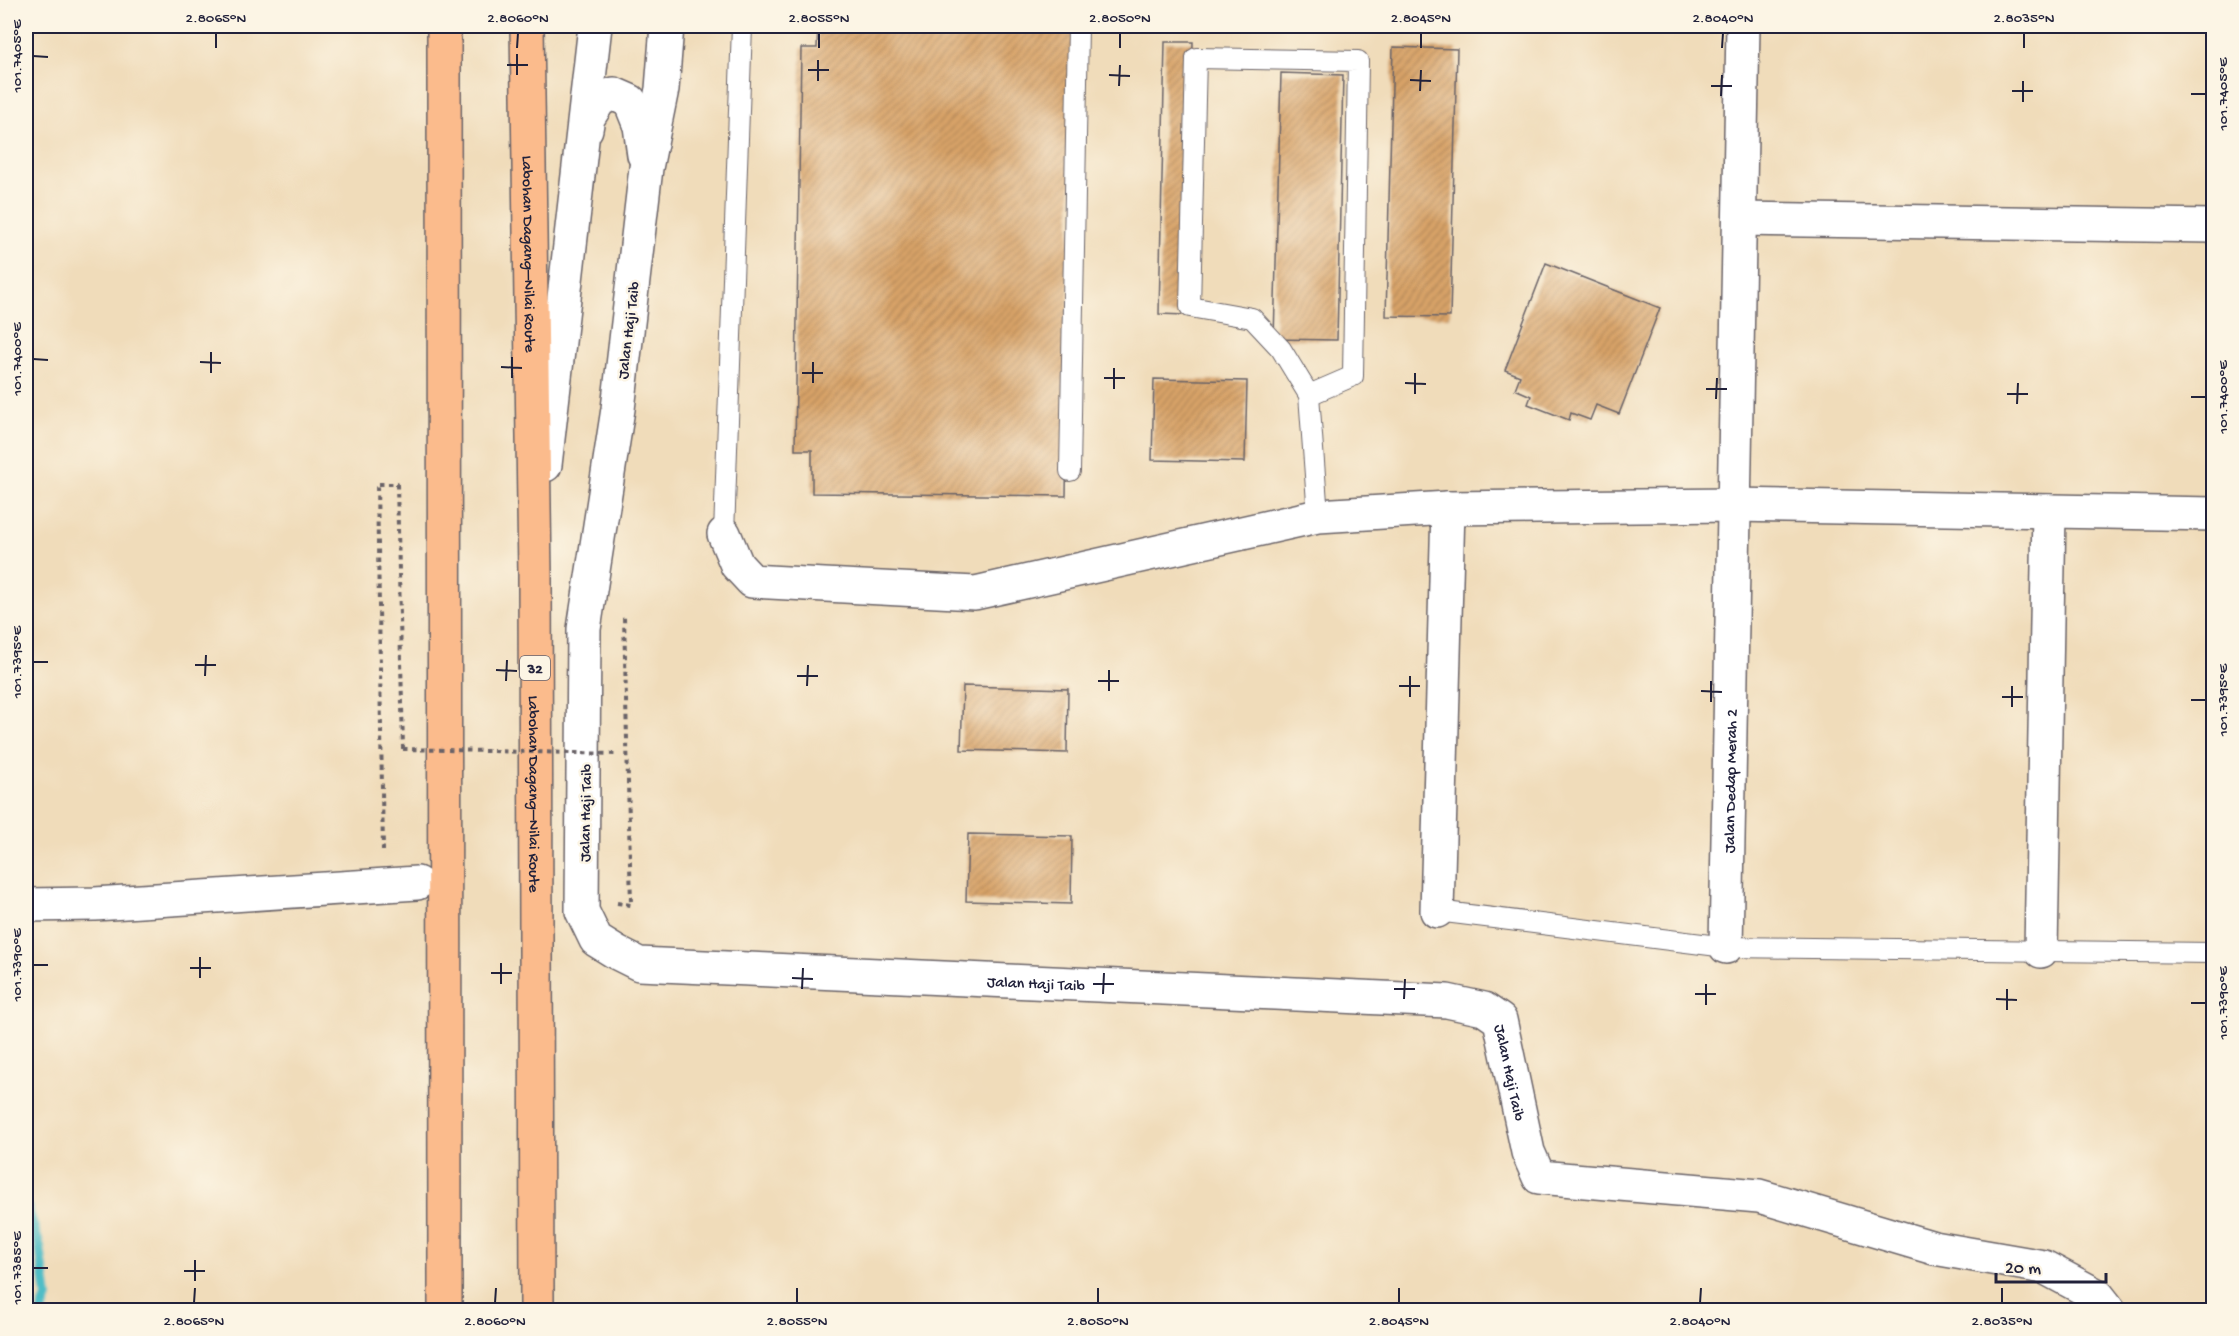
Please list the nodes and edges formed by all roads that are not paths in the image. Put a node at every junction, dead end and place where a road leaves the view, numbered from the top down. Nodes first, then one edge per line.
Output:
1 (444, 26) edge
2 (527, 26) edge
3 (595, 26) edge
4 (667, 26) edge
5 (742, 26) edge
6 (1078, 26) edge
7 (1743, 26) edge
8 (646, 168) junction
9 (577, 178) junction
10 (1740, 219) junction
11 (2214, 226) edge
12 (1309, 395) junction
13 (1070, 471) dead end
14 (1734, 505) junction
15 (1448, 508) junction
16 (2049, 511) junction
17 (2214, 514) edge
18 (1318, 516) junction
19 (724, 534) joint
20 (535, 575) junction
21 (417, 883) dead end
22 (26, 905) edge
23 (1437, 911) joint
24 (1726, 947) junction
25 (2041, 951) junction
26 (2214, 953) edge
27 (445, 1311) edge
28 (537, 1311) edge
29 (2109, 1311) edge

1 - 27 main road
2 - 20 main road, Labohan Dagang–Nilai Route / 32
3 - 9 street
4 - 8 street
5 - 19 lane
6 - 13 lane
7 - 10 street, Jalan Dedap Merah 2
8 - 9 street
8 - 29 street, Jalan Haji Taib
9 - 20 street
10 - 11 street
10 - 14 street, Jalan Dedap Merah 2
12 - 12 lane
12 - 18 lane
14 - 15 street
14 - 16 street
14 - 24 street, Jalan Dedap Merah 2
15 - 18 street
15 - 23 street
16 - 17 street
16 - 25 street
18 - 19 street
20 - 28 main road, Labohan Dagang–Nilai Route / 32
21 - 22 street
23 - 24 lane
24 - 25 lane
25 - 26 lane

